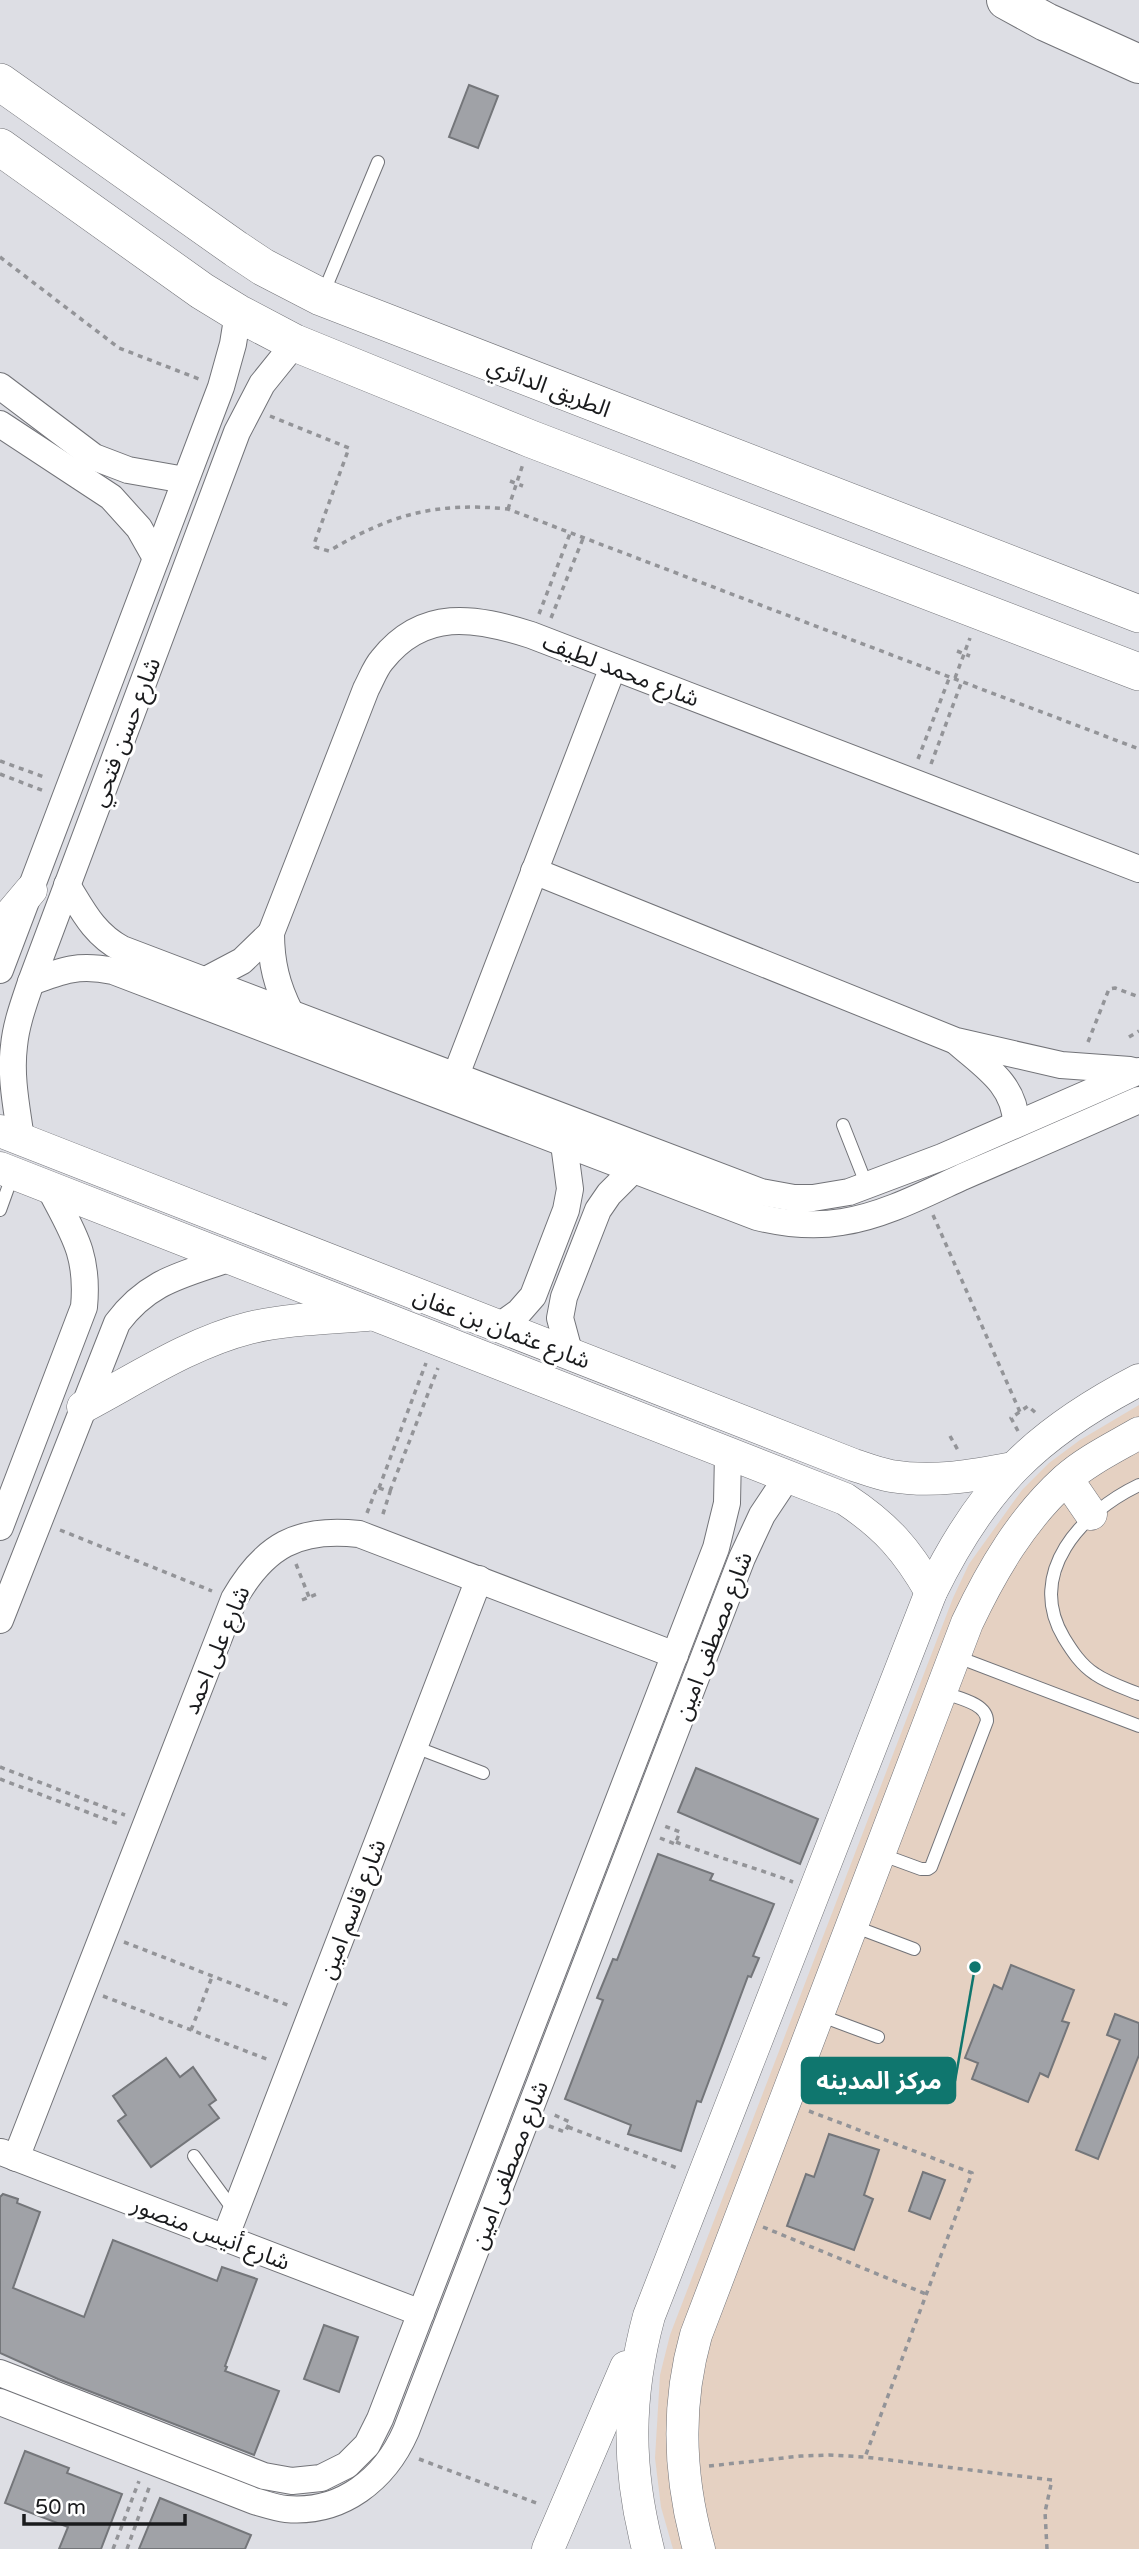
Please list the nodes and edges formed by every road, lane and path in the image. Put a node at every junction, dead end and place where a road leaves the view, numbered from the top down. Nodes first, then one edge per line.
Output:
1 (1006, 0) edge
2 (1139, 64) edge
3 (0, 82) edge
4 (56, 122) junction
5 (13, 156) edge
6 (378, 162) dead end
7 (0, 257) edge
8 (321, 297) junction
9 (238, 313) junction
10 (295, 343) junction
11 (0, 386) edge
12 (220, 387) junction
13 (249, 407) junction
14 (0, 424) edge
15 (531, 439) junction
16 (185, 480) junction
17 (510, 481) dead end
18 (516, 483) junction
19 (523, 486) dead end
20 (508, 509) junction
21 (571, 531) junction
22 (584, 536) junction
23 (156, 558) junction
24 (981, 611) junction
25 (1130, 611) edge
26 (537, 637) junction
27 (957, 651) dead end
28 (964, 654) junction
29 (971, 656) dead end
30 (1102, 657) junction
31 (613, 667) junction
32 (1139, 672) edge
33 (952, 677) junction
34 (962, 681) junction
35 (1139, 749) edge
36 (0, 761) edge
37 (0, 774) edge
38 (916, 783) junction
39 (67, 793) junction
40 (1139, 869) edge
41 (534, 871) junction
42 (67, 885) junction
43 (31, 890) junction
44 (0, 927) edge
45 (271, 933) junction
46 (0, 970) edge
47 (206, 981) junction
48 (31, 982) junction
49 (1139, 997) edge
50 (290, 1012) junction
51 (1139, 1032) edge
52 (1129, 1037) dead end
53 (956, 1041) junction
54 (1078, 1067) junction
55 (1139, 1071) edge
56 (456, 1075) junction
57 (1139, 1100) edge
58 (1016, 1124) junction
59 (844, 1125) dead end
60 (11, 1135) edge
61 (564, 1144) junction
62 (633, 1170) junction
63 (7, 1171) edge
64 (122, 1178) junction
65 (867, 1186) junction
66 (49, 1187) junction
67 (924, 1194) junction
68 (794, 1198) junction
69 (0, 1210) edge
70 (110, 1211) junction
71 (789, 1224) junction
72 (231, 1258) junction
73 (374, 1314) junction
74 (498, 1326) junction
75 (442, 1341) junction
76 (570, 1355) junction
77 (1139, 1380) edge
78 (83, 1407) junction
79 (1020, 1412) dead end
80 (1139, 1433) edge
81 (728, 1453) junction
82 (1013, 1468) junction
83 (788, 1476) junction
84 (1067, 1479) junction
85 (1139, 1485) edge
86 (379, 1488) junction
87 (390, 1492) junction
88 (1091, 1514) junction
89 (38, 1522) junction
90 (0, 1527) edge
91 (367, 1537) junction
92 (288, 1542) junction
93 (479, 1579) junction
94 (931, 1592) junction
95 (317, 1594) dead end
96 (309, 1597) junction
97 (234, 1599) junction
98 (302, 1600) dead end
99 (0, 1620) edge
100 (675, 1656) junction
101 (955, 1656) junction
102 (941, 1692) junction
103 (1139, 1694) edge
104 (1139, 1726) edge
105 (415, 1747) junction
106 (0, 1768) edge
107 (483, 1773) dead end
108 (0, 1779) edge
109 (145, 1828) junction
110 (676, 1842) dead end
111 (880, 1853) junction
112 (814, 1891) junction
113 (853, 1925) junction
114 (103, 1934) junction
115 (914, 1950) dead end
116 (212, 1976) junction
117 (82, 1988) junction
118 (772, 1997) junction
119 (312, 2014) junction
120 (819, 2015) junction
121 (191, 2030) junction
122 (878, 2037) dead end
123 (291, 2068) junction
124 (785, 2101) junction
125 (568, 2127) dead end
126 (8, 2155) edge
127 (194, 2156) dead end
128 (702, 2178) junction
129 (235, 2213) junction
130 (739, 2218) junction
131 (225, 2238) junction
132 (926, 2294) junction
133 (421, 2313) junction
134 (638, 2357) junction
135 (0, 2373) edge
136 (0, 2402) edge
137 (397, 2450) junction
138 (864, 2457) junction
139 (153, 2462) junction
140 (683, 2468) junction
141 (564, 2514) junction
142 (113, 2549) edge
143 (127, 2549) edge
144 (548, 2549) edge
145 (648, 2549) edge
146 (699, 2549) edge
147 (1046, 2549) edge

1 - 2 highway
3 - 4 main road, الطريق الدائري
4 - 5 main road
4 - 8 main road, الطريق الدائري
5 - 9 main road
6 - 8 lane
7 - 12 path
8 - 25 main road, الطريق الدائري
9 - 10 main road
9 - 12 street, شارع حسن فتحي
10 - 13 street, شارع حسن فتحي
10 - 15 main road
11 - 16 street
12 - 16 street, شارع حسن فتحي
13 - 20 path
13 - 42 street, شارع حسن فتحي
14 - 23 street
15 - 18 path
15 - 24 main road
16 - 23 street, شارع حسن فتحي
17 - 18 path
18 - 19 path
18 - 20 path
20 - 21 path
21 - 22 path
21 - 26 path
22 - 26 path
22 - 33 path
23 - 39 street, شارع حسن فتحي
24 - 28 path
24 - 30 main road
25 - 30 main road
26 - 31 street, شارع محمد لطيف
26 - 45 street, شارع محمد لطيف
27 - 28 path
28 - 29 path
28 - 33 path
30 - 32 main road
31 - 38 street, شارع محمد لطيف
31 - 41 street
33 - 34 path
33 - 38 path
34 - 35 path
34 - 38 path
36 - 39 path
37 - 39 path
38 - 40 street, شارع محمد لطيف
39 - 43 street, شارع حسن فتحي
41 - 53 street
41 - 56 street
42 - 47 street
42 - 48 street, شارع حسن فتحي
43 - 44 street
43 - 46 street, شارع حسن فتحي
45 - 47 street, شارع محمد لطيف
45 - 50 street, شارع محمد لطيف
47 - 50 street
48 - 60 street, شارع حسن فتحي
48 - 61 street
49 - 54 path
50 - 56 street
51 - 52 path
53 - 54 street
53 - 58 street
54 - 55 street
55 - 58 street
56 - 68 street
57 - 67 street
58 - 65 street
59 - 65 lane
60 - 64 street, شارع عثمان بن عفان
61 - 62 street
61 - 74 street
62 - 71 street
62 - 76 street
63 - 66 street, شارع عثمان بن عفان
63 - 69 lane
64 - 70 street
64 - 74 street, شارع عثمان بن عفان
65 - 68 street
66 - 70 street, شارع عثمان بن عفان
66 - 90 street
67 - 71 street
67 - 79 path
68 - 71 street
70 - 72 street, شارع عثمان بن عفان
72 - 73 street, شارع عثمان بن عفان
72 - 78 street
73 - 75 street, شارع عثمان بن عفان
73 - 78 street
74 - 76 street, شارع عثمان بن عفان
75 - 81 street, شارع عثمان بن عفان
75 - 86 path
75 - 87 path
76 - 82 street, شارع عثمان بن عفان
77 - 82 street
78 - 89 street
80 - 84 street
81 - 83 street, شارع عثمان بن عفان
81 - 100 street, شارع مصطفى امين
82 - 94 street
83 - 94 street, شارع عثمان بن عفان
83 - 137 street, شارع مصطفى امين
84 - 88 street
84 - 101 street
85 - 88 lane
86 - 87 path
86 - 91 path
87 - 91 path
88 - 103 lane
89 - 97 path
89 - 99 street
91 - 92 street, شارع على احمد
91 - 93 street, شارع على احمد
92 - 96 path
92 - 97 street, شارع على احمد
93 - 100 street, شارع على احمد
93 - 105 street, شارع قاسم امين
94 - 112 street
95 - 96 path
96 - 98 path
97 - 109 street, شارع على احمد
100 - 133 street, شارع مصطفى امين
101 - 102 street
101 - 104 lane
102 - 111 street
102 - 111 lane
105 - 107 lane
105 - 119 street, شارع قاسم امين
106 - 109 path
108 - 109 path
109 - 114 street, شارع على احمد
110 - 112 path
111 - 113 street
112 - 118 street
113 - 115 lane
113 - 120 street
114 - 116 path
114 - 117 street, شارع على احمد
116 - 119 path
116 - 121 path
117 - 121 path
117 - 126 street, شارع على احمد
118 - 120 street
118 - 128 street
119 - 123 street, شارع قاسم امين
120 - 122 lane
120 - 124 street
121 - 123 path
123 - 129 street, شارع قاسم امين
124 - 130 street
124 - 132 path
125 - 128 path
126 - 131 street, شارع أنيس منصور
127 - 129 lane
128 - 134 street
129 - 131 street, شارع قاسم امين
130 - 132 path
130 - 140 street
131 - 133 street, شارع أنيس منصور
132 - 138 path
133 - 135 street, شارع مصطفى امين
134 - 141 street
134 - 145 street
136 - 139 street, شارع مصطفى امين
137 - 139 street, شارع مصطفى امين
137 - 141 path
138 - 140 path
138 - 147 path
139 - 142 path
139 - 143 path
140 - 146 street
141 - 144 street

